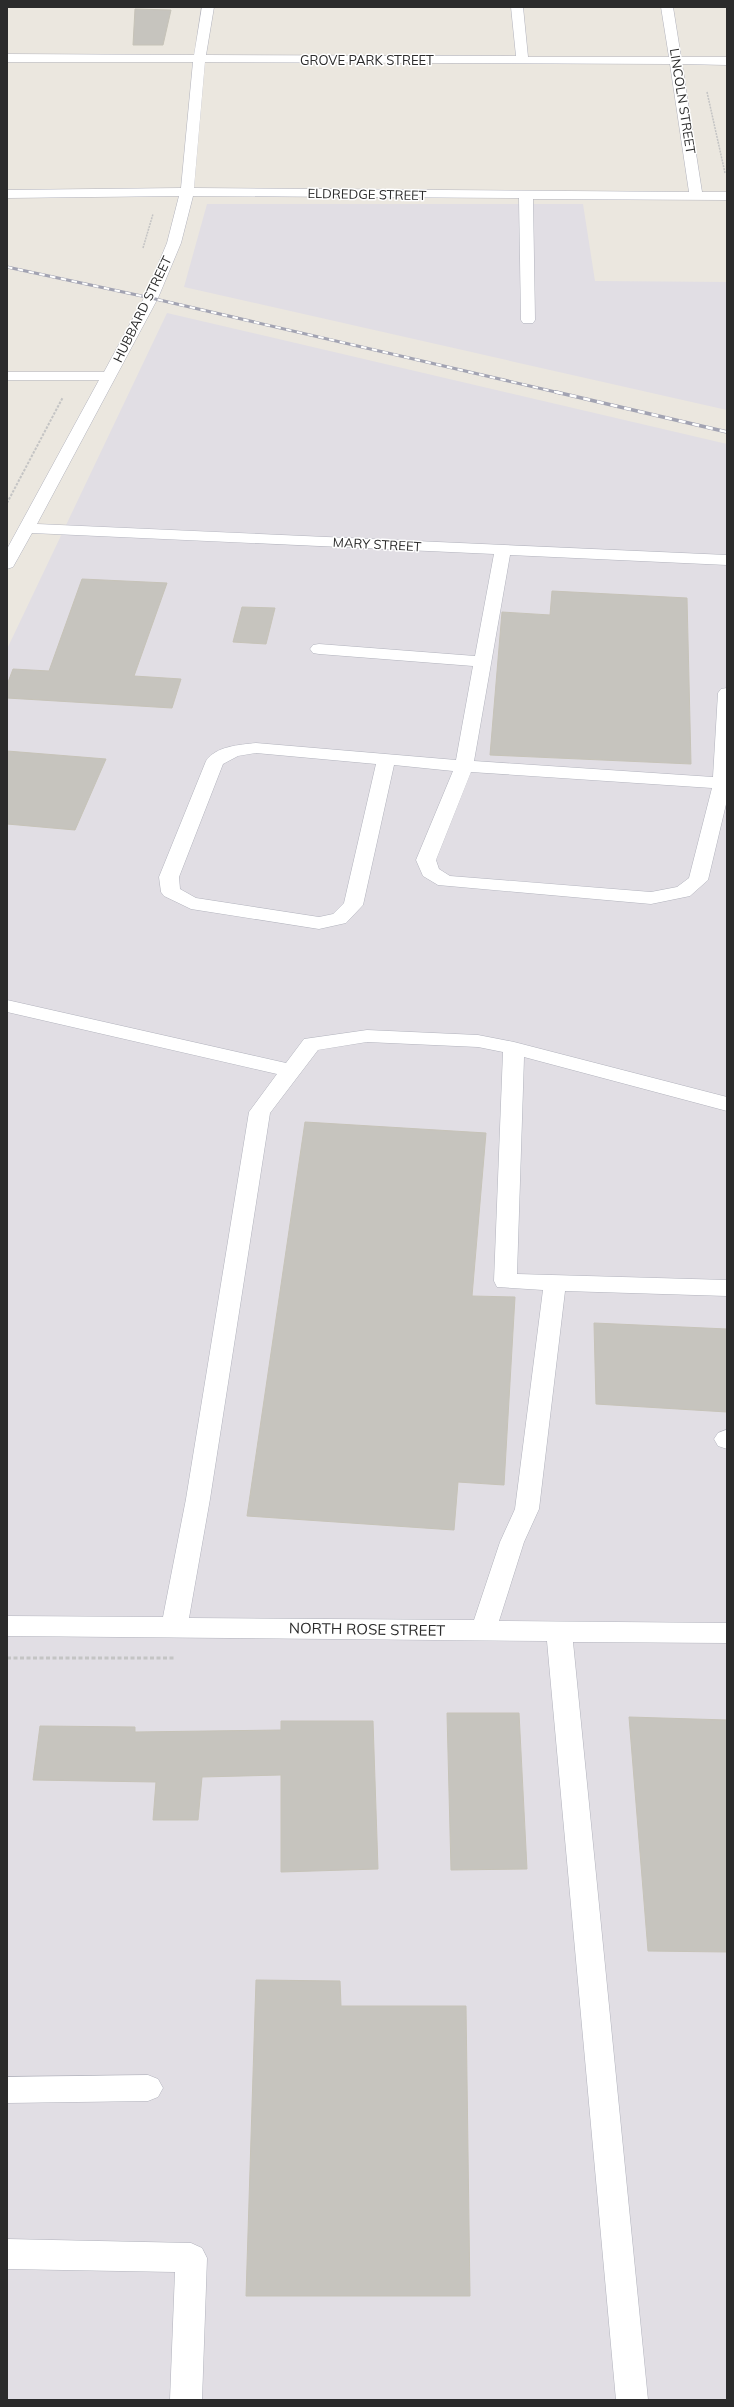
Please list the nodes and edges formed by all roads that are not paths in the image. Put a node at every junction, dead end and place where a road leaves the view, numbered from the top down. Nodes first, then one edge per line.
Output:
1 (208, 7) edge
2 (517, 7) edge
3 (667, 7) edge
4 (7, 58) edge
5 (199, 59) junction
6 (727, 60) edge
7 (522, 61) junction
8 (677, 61) junction
9 (187, 192) junction
10 (7, 194) edge
11 (526, 196) junction
12 (695, 196) junction
13 (727, 196) edge
14 (528, 320) dead end
15 (7, 376) edge
16 (108, 376) junction
17 (28, 528) junction
18 (503, 550) junction
19 (727, 560) edge
20 (7, 564) edge
21 (319, 649) dead end
22 (483, 662) junction
23 (727, 693) edge
24 (386, 759) junction
25 (464, 766) junction
26 (722, 784) junction
27 (7, 1006) edge
28 (514, 1048) junction
29 (291, 1071) junction
30 (727, 1104) edge
31 (555, 1283) junction
32 (727, 1288) edge
33 (7, 1626) edge
34 (174, 1628) junction
35 (483, 1631) junction
36 (559, 1631) junction
37 (727, 1633) edge
38 (148, 2088) dead end
39 (7, 2090) edge
40 (7, 2254) edge
41 (186, 2400) edge
42 (632, 2400) edge

1 - 5 street, HUBBARD STREET
2 - 7 street
3 - 8 street, LINCOLN STREET
4 - 5 street, GROVE PARK STREET
5 - 7 street, GROVE PARK STREET
5 - 9 street, HUBBARD STREET
6 - 8 street, GROVE PARK STREET
7 - 8 street, GROVE PARK STREET
8 - 12 street, LINCOLN STREET
9 - 10 street, ELDREDGE STREET
9 - 11 street, ELDREDGE STREET
9 - 16 street, HUBBARD STREET
11 - 12 street, ELDREDGE STREET
11 - 14 street
12 - 13 street, ELDREDGE STREET
15 - 16 street
16 - 17 street, HUBBARD STREET
17 - 18 street, MARY STREET
17 - 20 street, HUBBARD STREET
18 - 19 street, MARY STREET
18 - 22 street
21 - 22 street
22 - 25 street
23 - 26 street
24 - 24 street
24 - 25 street
25 - 26 street
25 - 26 street
27 - 29 street
28 - 29 street
28 - 30 street
28 - 31 street
29 - 34 street
31 - 32 street
31 - 35 street
33 - 34 street, NORTH ROSE STREET
34 - 35 street, NORTH ROSE STREET
35 - 36 street, NORTH ROSE STREET
36 - 37 street, NORTH ROSE STREET
36 - 42 street
38 - 39 street
40 - 41 street

